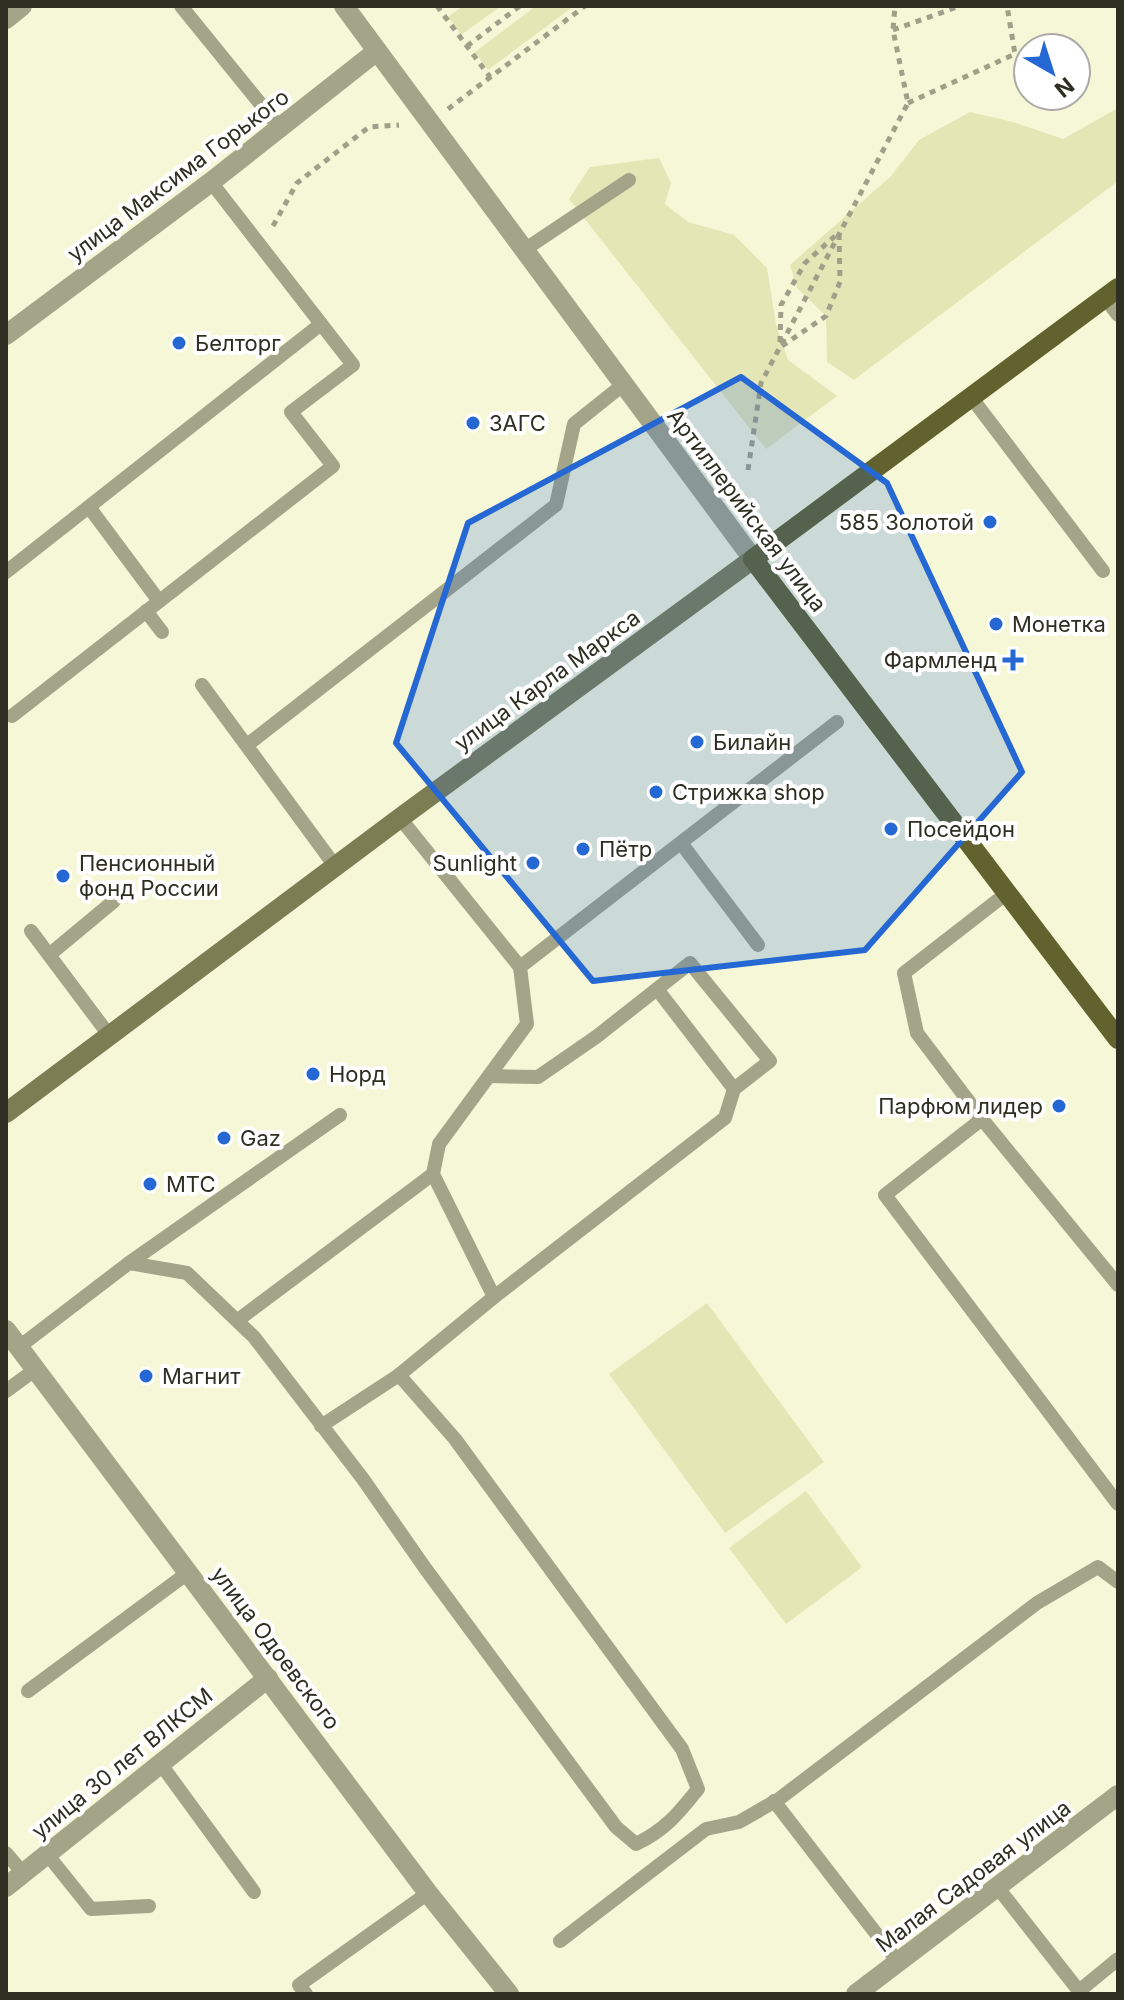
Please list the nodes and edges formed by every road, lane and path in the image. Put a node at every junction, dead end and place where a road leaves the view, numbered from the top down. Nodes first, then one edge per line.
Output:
1 (22, 6) edge
2 (181, 6) edge
3 (344, 6) edge
4 (437, 6) edge
5 (520, 6) edge
6 (895, 6) edge
7 (960, 6) edge
8 (1007, 6) edge
9 (6, 19) edge
10 (893, 30) junction
11 (467, 46) junction
12 (377, 51) junction
13 (490, 77) dead end
14 (908, 103) junction
15 (280, 128) junction
16 (629, 180) dead end
17 (211, 182) junction
18 (839, 233) junction
19 (524, 250) junction
20 (1111, 293) edge
21 (1118, 315) edge
22 (321, 324) junction
23 (6, 335) edge
24 (780, 347) junction
25 (624, 384) junction
26 (971, 397) junction
27 (748, 470) dead end
28 (89, 507) junction
29 (753, 559) junction
30 (1103, 571) dead end
31 (6, 572) edge
32 (159, 601) junction
33 (146, 611) junction
34 (162, 632) dead end
35 (202, 685) dead end
36 (12, 716) dead end
37 (837, 722) dead end
38 (247, 745) junction
39 (400, 818) junction
40 (681, 843) junction
41 (335, 866) junction
42 (1007, 893) junction
43 (114, 901) dead end
44 (31, 931) dead end
45 (758, 945) dead end
46 (49, 955) junction
47 (520, 967) junction
48 (657, 989) junction
49 (109, 1035) junction
50 (1118, 1039) edge
51 (489, 1076) junction
52 (734, 1089) junction
53 (6, 1113) edge
54 (340, 1115) dead end
55 (982, 1119) junction
56 (433, 1174) junction
57 (129, 1263) junction
58 (1118, 1285) edge
59 (494, 1297) junction
60 (238, 1320) junction
61 (6, 1330) edge
62 (19, 1347) junction
63 (36, 1369) junction
64 (399, 1375) junction
65 (6, 1391) edge
66 (321, 1426) junction
67 (1118, 1504) edge
68 (189, 1572) junction
69 (1118, 1582) edge
70 (268, 1678) junction
71 (28, 1691) dead end
72 (160, 1763) junction
73 (1118, 1795) edge
74 (774, 1801) junction
75 (6, 1853) edge
76 (47, 1854) junction
77 (23, 1873) junction
78 (6, 1887) edge
79 (998, 1888) junction
80 (254, 1892) dead end
81 (428, 1893) junction
82 (149, 1906) dead end
83 (560, 1941) dead end
84 (898, 1962) junction
85 (1117, 1962) edge
86 (1080, 1992) edge
87 (306, 1994) edge
88 (509, 1994) edge
89 (856, 1994) edge

1 - 9 street
2 - 15 lane
3 - 12 street, Артиллерийская улица
4 - 11 path
5 - 11 path
6 - 10 path
7 - 10 path
8 - 14 path
10 - 14 path
11 - 13 path
12 - 15 street, улица Максима Горького
12 - 19 street, Артиллерийская улица
14 - 18 path
15 - 17 street, улица Максима Горького
16 - 19 lane
17 - 22 lane
17 - 23 street, улица Максима Горького
18 - 24 path
18 - 24 path
18 - 24 path
19 - 25 street, Артиллерийская улица
20 - 21 lane
20 - 26 main road, улица Карла Маркса
22 - 28 lane
22 - 32 lane
24 - 27 path
25 - 29 street, Артиллерийская улица
25 - 38 lane
26 - 29 main road, улица Карла Маркса
26 - 30 lane
28 - 31 lane
28 - 32 lane
29 - 39 main road, улица Карла Маркса
29 - 42 main road, Артиллерийская улица
32 - 33 lane
33 - 34 lane
33 - 36 lane
35 - 38 lane
37 - 40 lane
38 - 41 lane
39 - 41 main road, улица Карла Маркса
39 - 47 lane
40 - 45 lane
40 - 47 lane
41 - 49 main road, улица Карла Маркса
42 - 50 main road, Артиллерийская улица
42 - 55 lane
43 - 46 lane
44 - 46 lane
46 - 49 lane
47 - 51 lane
48 - 51 lane
48 - 52 lane
48 - 52 lane
49 - 53 main road, улица Карла Маркса
51 - 56 lane
52 - 59 lane
54 - 57 lane
55 - 58 lane
55 - 67 lane
56 - 59 lane
56 - 60 lane
57 - 60 lane
57 - 62 lane
59 - 64 lane
60 - 66 lane
61 - 62 street, улица Одоевского
62 - 63 street, улица Одоевского
63 - 65 lane
63 - 68 street, улица Одоевского
64 - 66 lane
64 - 66 lane
68 - 70 street, улица Одоевского
68 - 71 lane
69 - 74 lane
70 - 72 street, улица 30 лет ВЛКСМ
70 - 81 street, улица Одоевского
72 - 76 street, улица 30 лет ВЛКСМ
72 - 80 lane
73 - 79 street, Малая Садовая улица
74 - 83 lane
74 - 84 lane
75 - 77 lane
76 - 77 street, улица 30 лет ВЛКСМ
76 - 82 lane
77 - 78 street, улица 30 лет ВЛКСМ
79 - 84 street, Малая Садовая улица
79 - 86 lane
81 - 87 lane
81 - 88 street, улица Одоевского
84 - 89 street, Малая Садовая улица
85 - 86 lane

